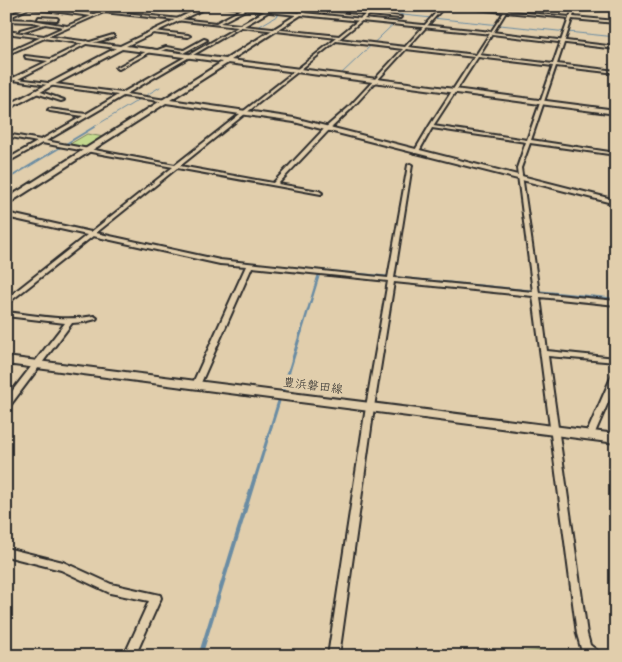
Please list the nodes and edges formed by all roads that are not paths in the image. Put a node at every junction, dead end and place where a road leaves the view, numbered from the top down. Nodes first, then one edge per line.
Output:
1 (15, 6) edge
2 (35, 6) edge
3 (115, 6) edge
4 (144, 6) edge
5 (208, 6) edge
6 (221, 6) edge
7 (295, 6) edge
8 (444, 6) edge
9 (451, 6) edge
10 (510, 6) edge
11 (575, 6) edge
12 (311, 7) edge
13 (28, 8) junction
14 (244, 8) junction
15 (376, 8) dead end
16 (52, 11) junction
17 (104, 11) junction
18 (267, 11) junction
19 (196, 12) junction
20 (506, 12) junction
21 (300, 14) junction
22 (369, 14) junction
23 (96, 15) junction
24 (400, 17) dead end
25 (39, 18) junction
26 (571, 18) junction
27 (6, 19) edge
28 (57, 19) dead end
29 (179, 19) junction
30 (361, 20) junction
31 (32, 21) junction
32 (616, 22) edge
33 (47, 24) junction
34 (217, 24) junction
35 (240, 26) junction
36 (425, 26) junction
37 (68, 27) junction
38 (211, 28) dead end
39 (275, 30) junction
40 (21, 31) dead end
41 (6, 32) edge
42 (153, 32) junction
43 (492, 32) junction
44 (113, 36) dead end
45 (188, 36) dead end
46 (46, 37) junction
47 (337, 39) junction
48 (204, 40) dead end
49 (562, 41) junction
50 (92, 42) junction
51 (123, 46) junction
52 (404, 48) junction
53 (616, 48) edge
54 (156, 50) junction
55 (6, 53) edge
56 (185, 53) junction
57 (26, 56) dead end
58 (477, 56) junction
59 (51, 60) junction
60 (227, 60) junction
61 (555, 65) junction
62 (118, 68) dead end
63 (298, 71) junction
64 (616, 72) edge
65 (6, 78) edge
66 (13, 79) junction
67 (374, 81) junction
68 (6, 82) edge
69 (51, 84) junction
70 (455, 91) junction
71 (37, 92) junction
72 (122, 95) junction
73 (62, 100) dead end
74 (166, 101) junction
75 (542, 102) junction
76 (6, 103) edge
77 (14, 104) junction
78 (6, 108) edge
79 (50, 110) dead end
80 (616, 112) edge
81 (245, 113) junction
82 (86, 116) junction
83 (431, 127) junction
84 (327, 129) junction
85 (6, 134) edge
86 (42, 141) junction
87 (528, 141) junction
88 (88, 150) junction
89 (416, 152) junction
90 (616, 154) edge
91 (6, 162) edge
92 (410, 165) dead end
93 (178, 167) junction
94 (520, 178) junction
95 (274, 185) junction
96 (319, 193) dead end
97 (616, 202) edge
98 (6, 203) edge
99 (6, 215) edge
100 (92, 234) junction
101 (249, 266) junction
102 (391, 280) junction
103 (536, 295) junction
104 (6, 302) edge
105 (616, 303) edge
106 (6, 314) edge
107 (94, 318) dead end
108 (70, 321) junction
109 (544, 353) junction
110 (6, 360) edge
111 (616, 360) edge
112 (37, 364) junction
113 (616, 375) edge
114 (196, 385) junction
115 (6, 405) edge
116 (370, 407) junction
117 (555, 430) junction
118 (590, 435) junction
119 (616, 439) edge
120 (6, 552) edge
121 (129, 656) edge
122 (333, 656) edge
123 (595, 656) edge

1 - 13 street
2 - 13 street
3 - 17 street
4 - 19 street
5 - 19 street
6 - 14 street
7 - 12 street
8 - 36 street
9 - 20 street
10 - 20 street
11 - 26 street
12 - 21 street
12 - 22 street
13 - 16 street
13 - 27 street
14 - 18 street
14 - 34 street
15 - 22 street
16 - 23 street
16 - 25 street
17 - 23 street
17 - 29 street
18 - 21 street
18 - 35 street
19 - 29 street
20 - 26 street
20 - 43 street
21 - 30 street
21 - 39 street
22 - 24 street
22 - 30 street
23 - 37 street
25 - 28 street
25 - 31 street
26 - 32 street
26 - 49 street
27 - 31 street
29 - 34 street
29 - 42 street
30 - 36 street
30 - 47 street
31 - 33 street
33 - 37 street
33 - 40 street
34 - 35 street
34 - 38 street
35 - 39 street
35 - 56 street
36 - 43 street
36 - 52 street
37 - 46 street
39 - 47 street
39 - 60 street
41 - 46 street
42 - 45 street
42 - 51 street
43 - 49 street
43 - 58 street
44 - 50 street
46 - 50 street
46 - 55 street
47 - 52 street
47 - 63 street
48 - 56 street
49 - 53 street
49 - 61 street
50 - 51 street
50 - 59 street
51 - 54 street
51 - 69 street
52 - 58 street
52 - 67 street
54 - 56 street
54 - 62 street
56 - 60 street
56 - 72 street
57 - 59 street
58 - 61 street
58 - 70 street
59 - 66 street
60 - 63 street
60 - 74 street
61 - 64 street
61 - 75 street
63 - 67 street
63 - 81 street
65 - 66 street
66 - 68 street
66 - 69 street
67 - 70 street
67 - 84 street
69 - 71 street
69 - 72 street
70 - 75 street
70 - 83 street
71 - 73 street
71 - 77 street
72 - 74 street
72 - 82 street
74 - 81 street
74 - 88 street
75 - 80 street
75 - 87 street
76 - 77 street
77 - 78 street
79 - 82 street
81 - 84 street
81 - 93 street
82 - 86 street
83 - 87 street
83 - 89 street
84 - 89 street
84 - 95 street
85 - 86 street
86 - 88 street
86 - 91 street
87 - 90 street
87 - 94 street
88 - 93 street
88 - 98 street
89 - 94 street
92 - 102 street
93 - 95 street
93 - 100 street
94 - 97 street
94 - 103 street
95 - 96 street
99 - 100 street
100 - 101 street
100 - 104 street
101 - 102 street
101 - 114 street
102 - 103 street
102 - 116 street
103 - 105 street
103 - 109 street
106 - 108 street
107 - 108 street
108 - 112 street
109 - 111 street
109 - 117 street
110 - 112 street, 豊浜磐田線
112 - 114 street, 豊浜磐田線
112 - 115 street
113 - 118 street
114 - 116 street, 豊浜磐田線
116 - 117 street, 豊浜磐田線
116 - 122 street
117 - 118 street, 豊浜磐田線
117 - 123 street
118 - 119 street, 豊浜磐田線
120 - 121 street

